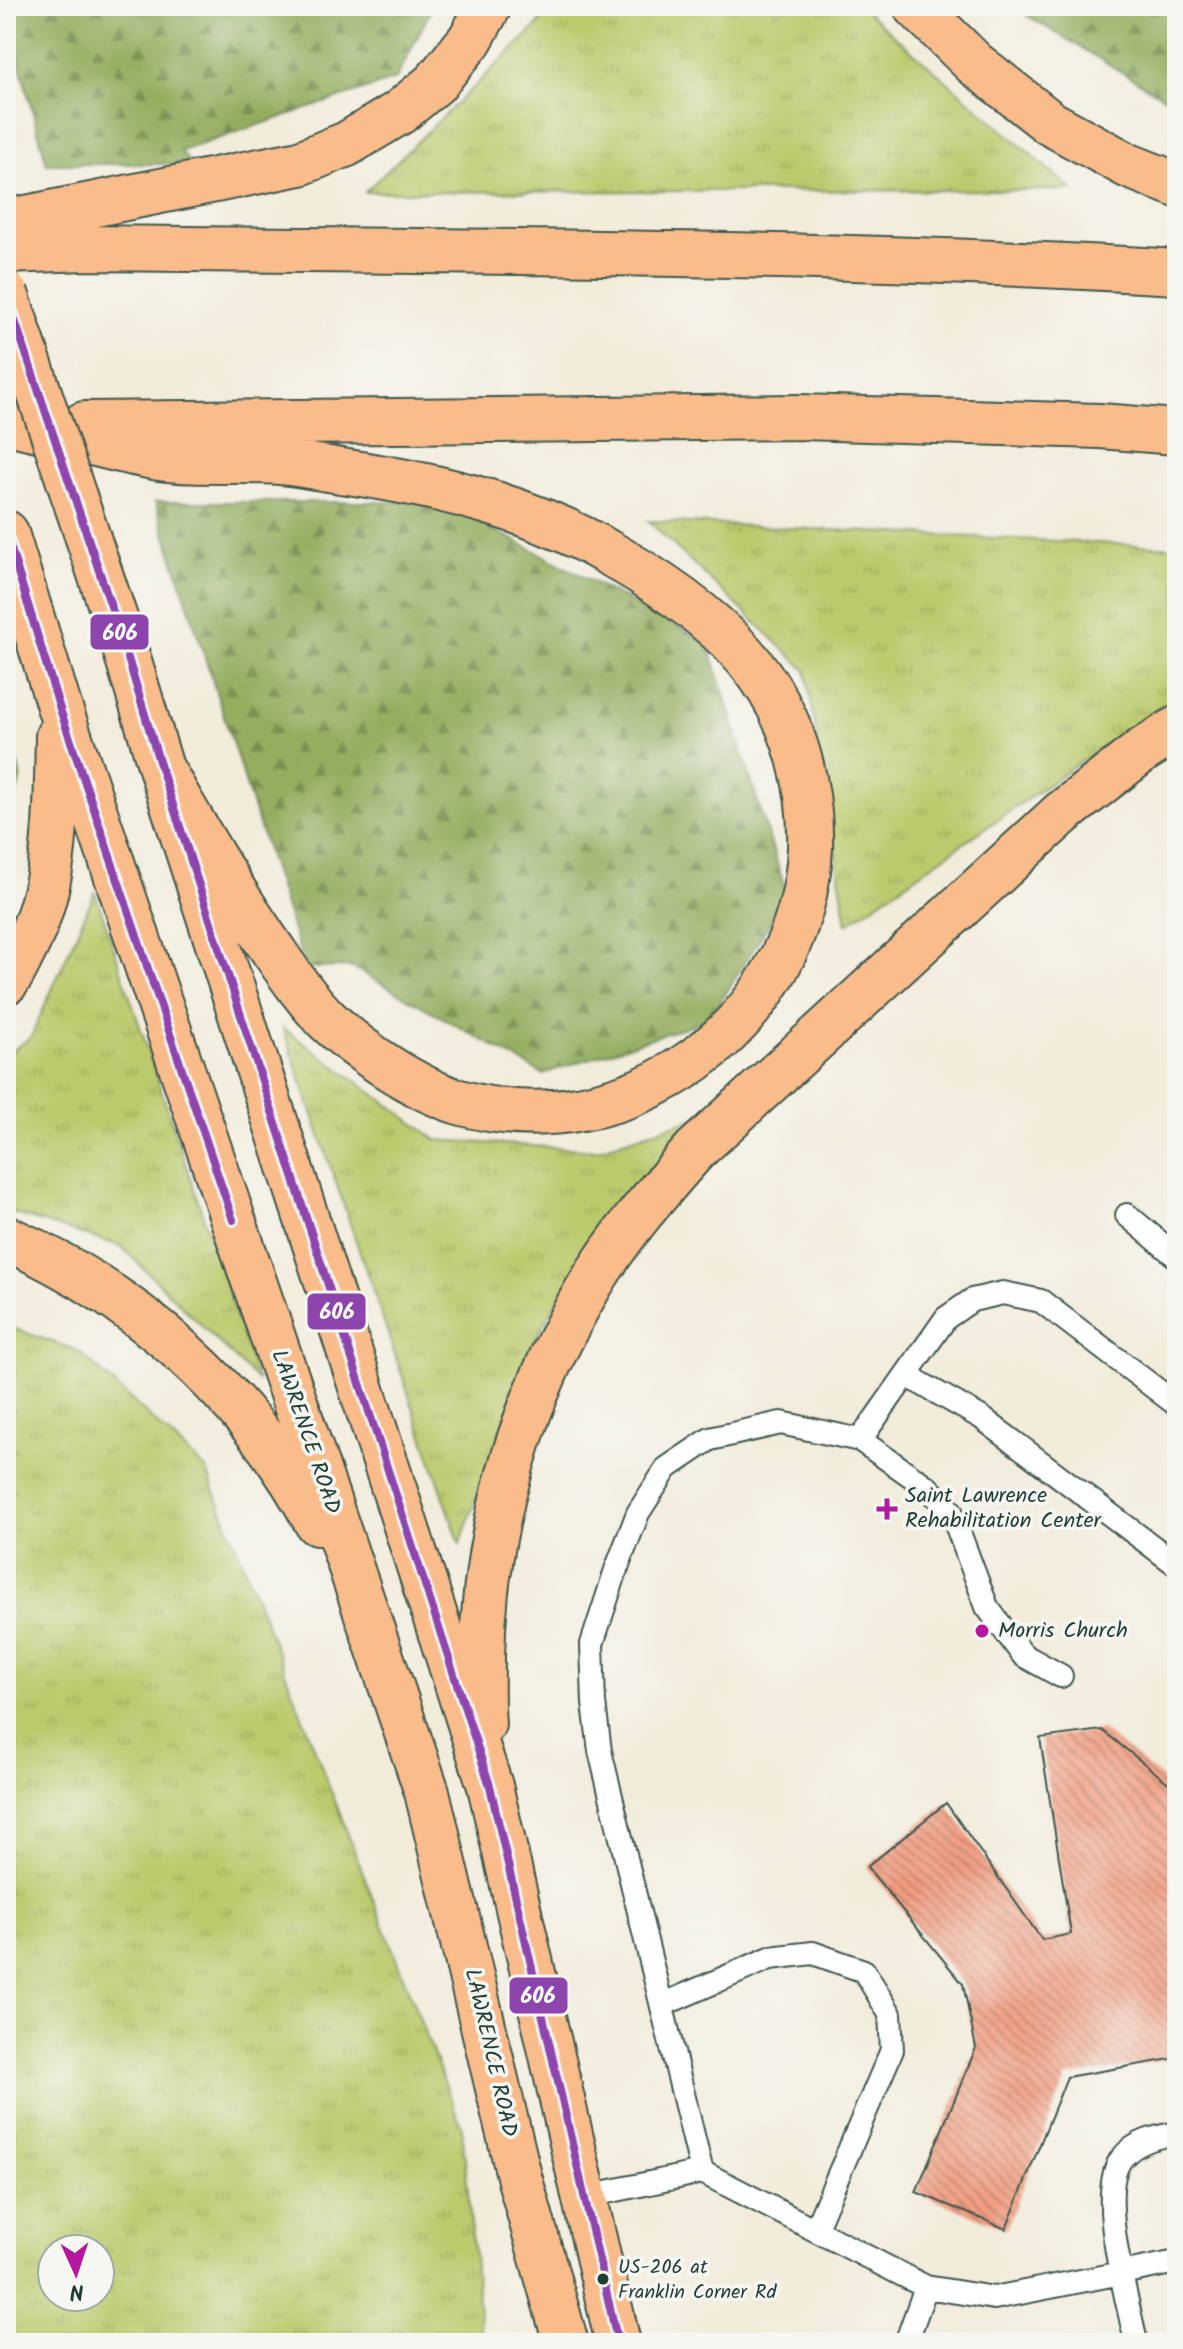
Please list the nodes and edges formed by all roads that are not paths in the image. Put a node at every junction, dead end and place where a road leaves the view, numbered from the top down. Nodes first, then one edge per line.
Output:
1 (489, 6) edge
2 (916, 6) edge
3 (1177, 185) edge
4 (6, 222) edge
5 (6, 251) edge
6 (1177, 272) edge
7 (6, 294) edge
8 (13, 425) edge
9 (1177, 432) edge
10 (6, 533) edge
11 (59, 706) junction
12 (1177, 729) edge
13 (161, 768) junction
14 (6, 982) edge
15 (1127, 1215) dead end
16 (6, 1238) edge
17 (1177, 1257) edge
18 (906, 1375) junction
19 (1174, 1396) edge
20 (860, 1440) junction
21 (1177, 1565) edge
22 (1061, 1676) dead end
23 (490, 1786) junction
24 (427, 1792) junction
25 (662, 2005) junction
26 (1177, 2133) edge
27 (702, 2172) junction
28 (583, 2197) junction
29 (815, 2230) junction
30 (1177, 2262) edge
31 (544, 2265) junction
32 (1121, 2273) junction
33 (926, 2287) junction
34 (1134, 2332) edge
35 (539, 2343) edge
36 (566, 2343) edge
37 (618, 2343) edge
38 (906, 2343) edge

1 - 4 highway
2 - 3 highway
5 - 6 highway
7 - 13 highway, bridge
8 - 9 highway
8 - 13 highway
10 - 11 highway, LAWRENCE ROAD
11 - 14 highway
11 - 24 highway, LAWRENCE ROAD
12 - 23 highway
13 - 23 highway
15 - 17 lane
16 - 24 highway
18 - 19 lane
18 - 20 lane
18 - 21 lane
20 - 22 lane
20 - 25 lane
23 - 28 highway
24 - 31 highway, LAWRENCE ROAD
25 - 27 lane
25 - 29 lane
26 - 32 lane
27 - 28 lane
27 - 29 lane
28 - 37 highway
29 - 33 lane
30 - 32 lane
31 - 35 highway
31 - 36 highway, LAWRENCE ROAD
32 - 33 lane
32 - 34 lane
33 - 38 lane

